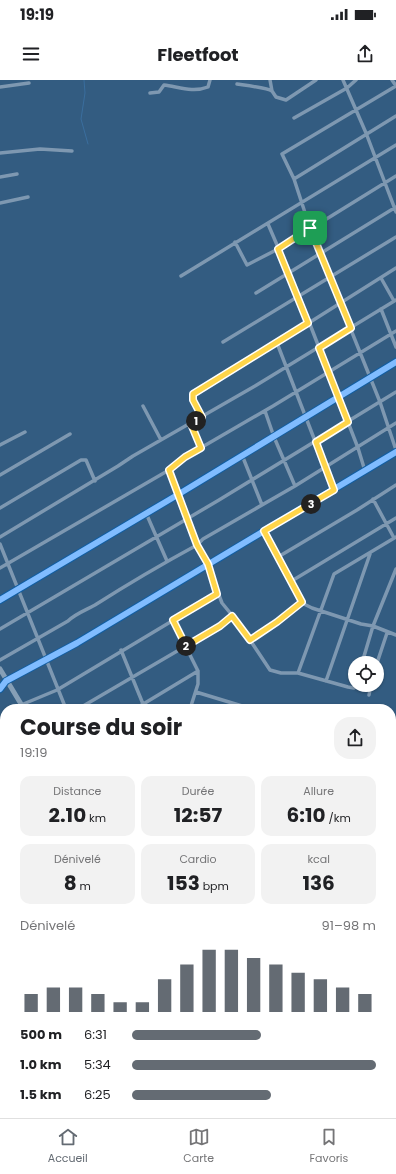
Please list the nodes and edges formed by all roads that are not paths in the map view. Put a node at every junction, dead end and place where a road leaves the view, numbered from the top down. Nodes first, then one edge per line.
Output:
1 (210, 80) edge
2 (270, 80) edge
3 (316, 80) edge
4 (343, 80) edge
5 (356, 80) edge
6 (392, 80) edge
7 (29, 83) dead end
8 (237, 84) dead end
9 (396, 86) edge
10 (0, 87) edge
11 (347, 88) junction
12 (272, 91) junction
13 (150, 93) dead end
14 (357, 110) junction
15 (396, 116) edge
16 (294, 118) dead end
17 (366, 133) junction
18 (396, 145) edge
19 (72, 151) dead end
20 (0, 153) edge
21 (375, 158) junction
22 (17, 174) dead end
23 (396, 176) edge
24 (0, 177) edge
25 (294, 179) junction
26 (385, 184) junction
27 (28, 198) dead end
28 (302, 202) junction
29 (0, 203) edge
30 (396, 209) edge
31 (268, 224) junction
32 (310, 228) junction
33 (396, 237) edge
34 (235, 242) junction
35 (278, 249) junction
36 (321, 254) junction
37 (396, 268) edge
38 (288, 273) junction
39 (181, 276) dead end
40 (331, 277) junction
41 (381, 278) junction
42 (256, 293) dead end
43 (299, 296) junction
44 (395, 300) edge
45 (340, 303) junction
46 (381, 309) junction
47 (308, 323) junction
48 (351, 328) junction
49 (396, 331) edge
50 (391, 334) junction
51 (223, 342) dead end
52 (277, 343) junction
53 (396, 347) edge
54 (319, 348) junction
55 (360, 354) junction
56 (396, 362) edge
57 (286, 368) junction
58 (329, 373) junction
59 (370, 378) junction
60 (396, 392) edge
61 (296, 393) junction
62 (338, 398) junction
63 (380, 402) junction
64 (143, 406) dead end
65 (265, 410) junction
66 (202, 417) junction
67 (307, 417) junction
68 (348, 422) junction
69 (191, 424) junction
70 (396, 424) edge
71 (388, 428) junction
72 (25, 432) dead end
73 (70, 434) dead end
74 (274, 437) junction
75 (0, 438) edge
76 (161, 440) junction
77 (316, 442) junction
78 (1, 444) edge
79 (201, 448) junction
80 (358, 448) junction
81 (395, 452) edge
82 (242, 455) junction
83 (396, 459) edge
84 (284, 461) junction
85 (326, 466) junction
86 (169, 470) junction
87 (365, 471) junction
88 (0, 475) edge
89 (252, 480) junction
90 (95, 481) junction
91 (396, 485) edge
92 (295, 486) junction
93 (334, 490) junction
94 (178, 494) junction
95 (373, 499) junction
96 (262, 505) junction
97 (0, 508) edge
98 (146, 513) junction
99 (396, 518) edge
100 (188, 519) junction
101 (386, 524) junction
102 (264, 531) junction
103 (156, 536) junction
104 (0, 537) edge
105 (395, 537) edge
106 (0, 544) edge
107 (197, 545) junction
108 (370, 554) junction
109 (278, 557) junction
110 (167, 561) junction
111 (7, 564) junction
112 (208, 564) junction
113 (0, 568) edge
114 (396, 569) edge
115 (290, 582) junction
116 (18, 589) junction
117 (217, 594) junction
118 (0, 600) edge
119 (302, 602) junction
120 (320, 611) junction
121 (28, 613) junction
122 (232, 616) junction
123 (347, 619) junction
124 (173, 620) junction
125 (373, 626) junction
126 (0, 629) edge
127 (387, 633) junction
128 (396, 635) edge
129 (38, 638) junction
130 (250, 640) junction
131 (186, 646) junction
132 (121, 650) junction
133 (364, 656) edge
134 (379, 656) edge
135 (0, 660) edge
136 (45, 660) junction
137 (0, 668) edge
138 (198, 671) junction
139 (298, 672) junction
140 (132, 678) junction
141 (6, 681) junction
142 (326, 681) junction
143 (348, 686) edge
144 (0, 688) edge
145 (57, 690) junction
146 (196, 692) junction
147 (370, 692) edge
148 (369, 695) dead end
149 (21, 704) edge
150 (29, 704) edge
151 (64, 704) edge
152 (87, 704) edge
153 (143, 704) joint
154 (192, 704) edge
155 (236, 704) edge

1 - 13 street
2 - 12 street
3 - 12 street
4 - 11 street
5 - 11 street
6 - 9 street
7 - 10 street
8 - 12 street
9 - 14 street
11 - 14 street
11 - 16 street
14 - 17 street
14 - 25 street
15 - 17 street
17 - 21 street
17 - 25 street
18 - 21 street
19 - 20 street
21 - 26 street
21 - 28 street
22 - 24 street
23 - 26 street
25 - 28 street
26 - 30 street
26 - 32 street
27 - 29 street
28 - 31 street
28 - 32 street
30 - 36 street
31 - 34 street
31 - 35 street
32 - 35 street
32 - 36 street
33 - 40 street
34 - 35 street
34 - 39 street
35 - 38 street
36 - 38 street
36 - 40 street
37 - 41 street
38 - 42 street
38 - 43 street
40 - 43 street
40 - 45 street
41 - 44 street
41 - 45 street
43 - 47 street
43 - 51 street
44 - 46 street
45 - 47 street
45 - 48 street
46 - 48 street
46 - 50 street
47 - 52 street
47 - 54 street
48 - 54 street
48 - 55 street
49 - 50 street
50 - 53 street
50 - 55 street
52 - 57 street
52 - 66 street
54 - 57 street
54 - 58 street
55 - 58 street
55 - 59 street
56 - 59 street
57 - 61 street
57 - 66 street
58 - 61 street
58 - 62 street
59 - 62 street
59 - 63 street
60 - 63 street
61 - 65 street
61 - 67 street
62 - 67 street
62 - 68 street
63 - 68 street
63 - 71 street
64 - 76 street
65 - 74 street
65 - 79 street
66 - 69 street
67 - 74 street
67 - 77 street
68 - 77 street
68 - 80 street
69 - 76 street
69 - 79 street
70 - 71 street
71 - 80 street
71 - 81 street
72 - 78 street
73 - 88 street
74 - 82 street
74 - 84 street
75 - 78 street
76 - 90 street
77 - 84 street
77 - 85 street
79 - 86 street
80 - 85 street
80 - 87 street
81 - 83 street
81 - 87 street
82 - 89 street
82 - 94 street
84 - 89 street
84 - 92 street
85 - 92 street
85 - 93 street
86 - 94 street
86 - 111 street
87 - 93 street
89 - 96 street
89 - 100 street
90 - 97 street
90 - 104 street
91 - 95 street
92 - 96 street
93 - 102 street
94 - 98 street
94 - 100 street
95 - 101 street
95 - 109 street
96 - 107 street
98 - 103 street
98 - 116 street
99 - 101 street
100 - 103 street
100 - 107 street
101 - 105 street
101 - 115 street
102 - 109 street
102 - 112 street
103 - 110 street
103 - 121 street
105 - 108 street
106 - 111 street
107 - 110 street
107 - 112 street
108 - 120 street
108 - 123 street
109 - 115 street
110 - 129 street
111 - 113 street
111 - 116 street
112 - 117 street
112 - 136 street
114 - 125 street
115 - 119 street
116 - 118 street
116 - 121 street
117 - 122 street
117 - 124 street
119 - 120 street
119 - 130 street
120 - 123 street
120 - 139 street
121 - 126 street
121 - 129 street
122 - 130 street
122 - 131 street
123 - 125 street
123 - 142 street
124 - 131 street
124 - 132 street
125 - 127 street
125 - 133 street
127 - 128 street
127 - 134 street
129 - 135 street
129 - 136 street
130 - 139 street
131 - 138 street
131 - 140 street
132 - 140 street
132 - 145 street
136 - 141 street
136 - 145 street
137 - 141 main road
138 - 146 street
138 - 153 street
139 - 142 street
140 - 152 street
140 - 153 street
141 - 144 street
141 - 149 main road
142 - 143 street
145 - 150 street
145 - 151 street
146 - 154 street
146 - 155 street
147 - 148 street

